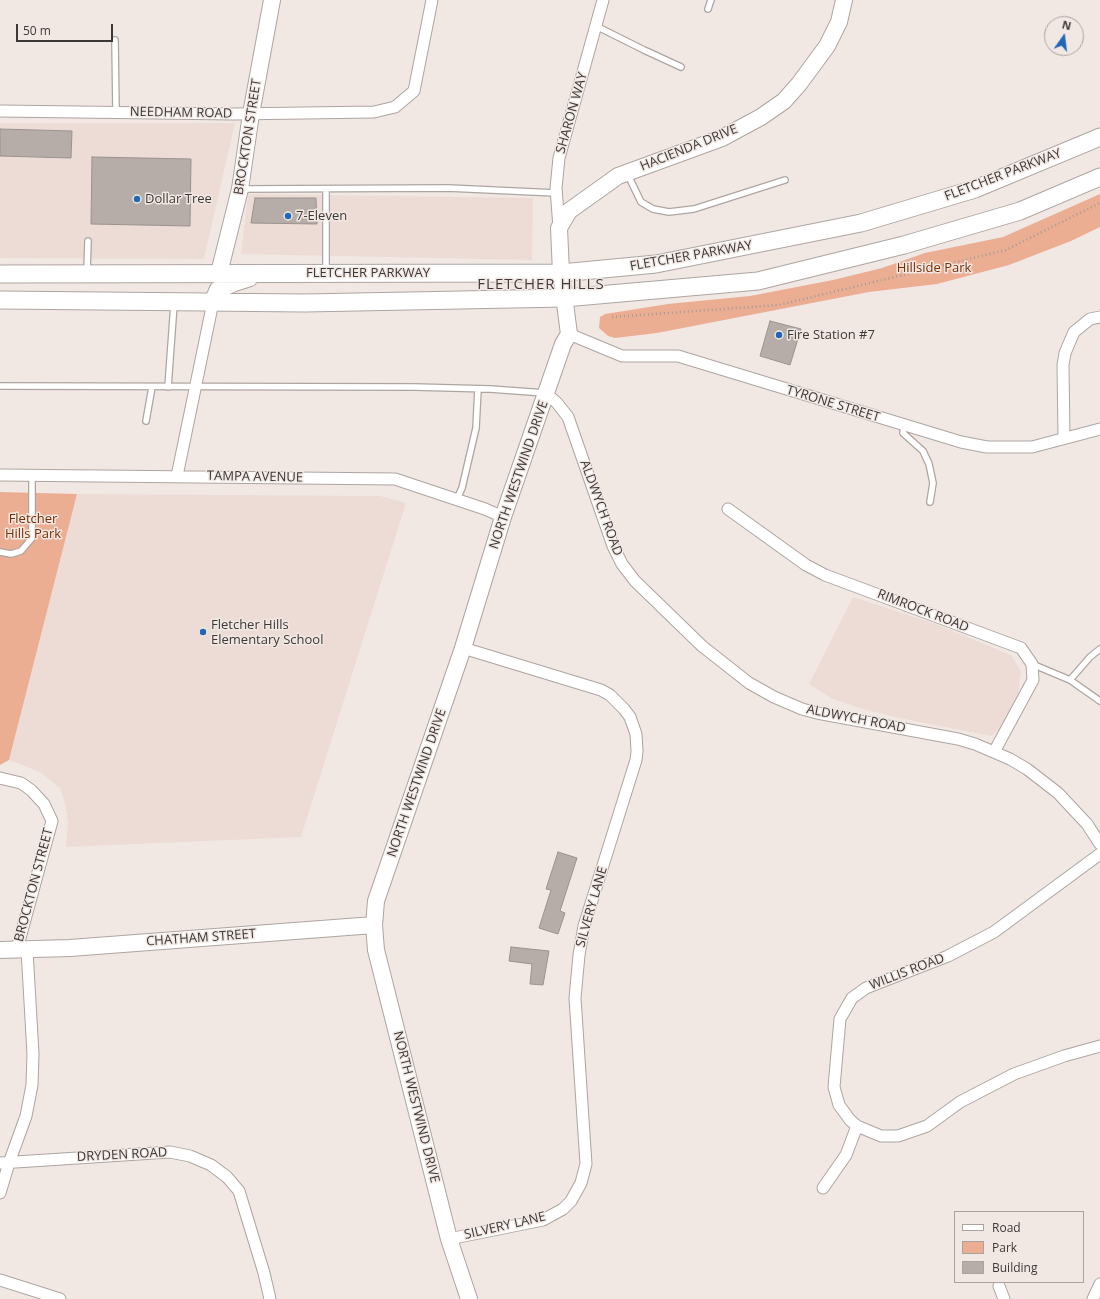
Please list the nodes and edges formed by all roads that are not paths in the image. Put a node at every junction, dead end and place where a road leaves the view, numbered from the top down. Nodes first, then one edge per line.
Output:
1 (272, 0) edge
2 (432, 0) edge
3 (603, 0) edge
4 (711, 0) edge
5 (844, 0) edge
6 (708, 9) dead end
7 (596, 26) junction
8 (115, 40) dead end
9 (682, 67) dead end
10 (0, 111) edge
11 (116, 112) junction
12 (251, 114) junction
13 (1100, 137) edge
14 (627, 173) junction
15 (1100, 177) edge
16 (785, 180) dead end
17 (240, 189) junction
18 (326, 189) junction
19 (556, 193) junction
20 (559, 228) junction
21 (88, 241) dead end
22 (219, 273) junction
23 (265, 273) junction
24 (0, 274) edge
25 (87, 274) junction
26 (326, 274) junction
27 (561, 274) junction
28 (564, 298) junction
29 (0, 300) edge
30 (174, 302) junction
31 (213, 302) junction
32 (1100, 317) edge
33 (569, 334) junction
34 (0, 386) edge
35 (152, 387) junction
36 (168, 387) junction
37 (195, 388) junction
38 (478, 389) junction
39 (546, 393) junction
40 (146, 421) dead end
41 (904, 425) junction
42 (1100, 429) edge
43 (1064, 438) junction
44 (0, 475) edge
45 (32, 475) junction
46 (177, 476) junction
47 (456, 501) junction
48 (930, 502) dead end
49 (728, 508) dead end
50 (503, 517) junction
51 (0, 552) edge
52 (463, 648) junction
53 (1100, 649) edge
54 (1032, 664) junction
55 (1070, 680) junction
56 (1100, 701) edge
57 (994, 752) junction
58 (0, 778) edge
59 (1100, 844) edge
60 (1100, 854) edge
61 (374, 925) junction
62 (0, 950) edge
63 (22, 950) junction
64 (1100, 1046) edge
65 (857, 1126) junction
66 (4, 1163) edge
67 (823, 1188) dead end
68 (0, 1193) edge
69 (449, 1239) junction
70 (0, 1280) edge
71 (1100, 1284) edge
72 (999, 1286) dead end
73 (60, 1299) edge
74 (270, 1299) edge
75 (469, 1299) edge
76 (1004, 1299) edge
77 (1093, 1299) edge

1 - 12 street, BROCKTON STREET
2 - 12 street, NEEDHAM ROAD
3 - 7 street, SHARON WAY
4 - 6 lane
5 - 14 street, HACIENDA DRIVE
7 - 9 lane
7 - 19 street, SHARON WAY
8 - 11 lane
10 - 11 street, NEEDHAM ROAD
11 - 12 street, NEEDHAM ROAD
12 - 17 street, BROCKTON STREET
13 - 27 main road, FLETCHER PARKWAY
14 - 16 lane
14 - 20 street, HACIENDA DRIVE
15 - 28 main road, FLETCHER PARKWAY
17 - 18 lane
17 - 22 street, BROCKTON STREET
18 - 19 lane
18 - 26 lane
19 - 20 street, SHARON WAY
20 - 27 street
21 - 25 lane
22 - 23 main road, FLETCHER PARKWAY
22 - 25 main road, FLETCHER PARKWAY
22 - 30 main road
23 - 26 main road, FLETCHER PARKWAY
23 - 31 main road
24 - 25 main road, FLETCHER PARKWAY
26 - 27 main road, FLETCHER PARKWAY
27 - 28 street
28 - 31 main road, FLETCHER PARKWAY
28 - 33 street
29 - 30 main road, FLETCHER PARKWAY
30 - 31 main road, FLETCHER PARKWAY
30 - 36 lane
31 - 37 street
32 - 43 street
33 - 39 street, NORTH WESTWIND DRIVE
33 - 41 street, TYRONE STREET
34 - 35 lane
35 - 36 lane
35 - 40 lane
36 - 37 lane
37 - 38 lane
37 - 46 street
38 - 39 lane
38 - 47 lane
39 - 50 street, NORTH WESTWIND DRIVE
39 - 57 street, ALDWYCH ROAD
41 - 43 street, TYRONE STREET
41 - 48 lane
42 - 43 street, TYRONE STREET
44 - 45 street, TAMPA AVENUE
45 - 46 street, TAMPA AVENUE
45 - 51 lane
46 - 47 street, TAMPA AVENUE
47 - 50 street, TAMPA AVENUE
49 - 54 street, RIMROCK ROAD
50 - 52 street, NORTH WESTWIND DRIVE
52 - 61 street, NORTH WESTWIND DRIVE
52 - 69 street, SILVERY LANE
53 - 55 lane
54 - 55 lane
54 - 57 street
55 - 56 lane
57 - 59 street, ALDWYCH ROAD
58 - 63 street, BROCKTON STREET
60 - 65 street, WILLIS ROAD
61 - 63 street, CHATHAM STREET
61 - 69 street, NORTH WESTWIND DRIVE
62 - 63 street, CHATHAM STREET
63 - 66 street, BROCKTON STREET
64 - 65 street, WILLIS ROAD
65 - 67 street
66 - 68 street, BROCKTON STREET
66 - 74 street, DRYDEN ROAD
69 - 75 street, NORTH WESTWIND DRIVE
70 - 73 street
71 - 77 street
72 - 76 street

